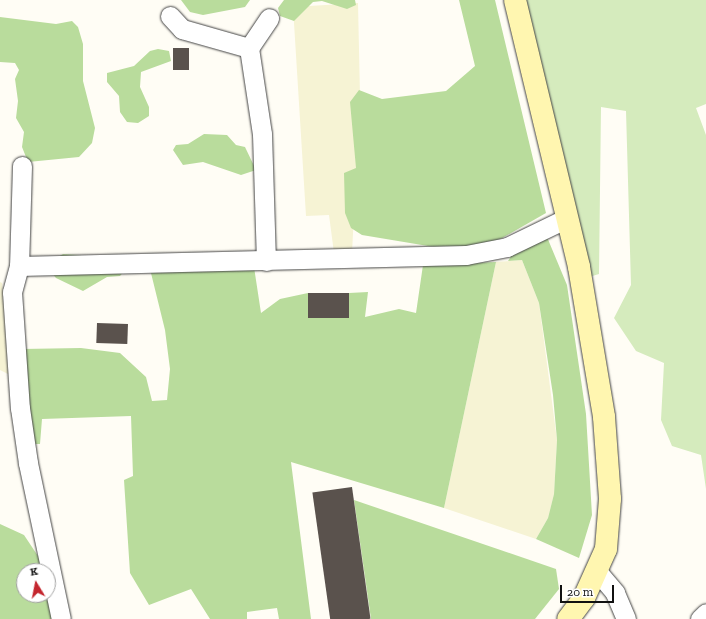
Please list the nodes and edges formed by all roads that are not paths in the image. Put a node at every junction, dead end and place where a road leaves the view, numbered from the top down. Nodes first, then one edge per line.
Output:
1 (515, 0) edge
2 (170, 16) dead end
3 (269, 18) dead end
4 (249, 48) junction
5 (22, 166) dead end
6 (567, 218) junction
7 (266, 261) junction
8 (19, 266) junction
9 (596, 570) junction
10 (706, 613) edge
11 (60, 619) edge
12 (568, 619) edge
13 (626, 619) edge
14 (700, 619) edge

1 - 6 street
2 - 4 street
3 - 4 street
4 - 7 street
5 - 8 street
6 - 7 street
6 - 9 street
7 - 8 street
8 - 11 street
9 - 12 street
9 - 13 street
10 - 14 street

